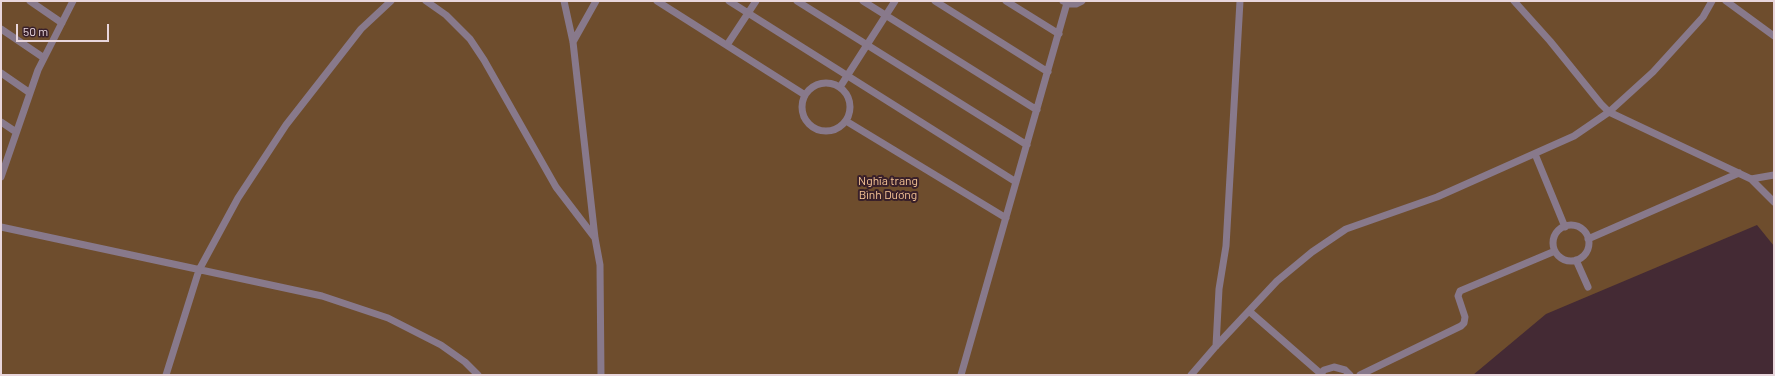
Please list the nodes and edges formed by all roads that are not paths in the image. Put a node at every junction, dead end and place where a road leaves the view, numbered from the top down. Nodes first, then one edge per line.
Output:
1 (30, 1) edge
2 (73, 1) edge
3 (391, 1) edge
4 (426, 1) edge
5 (564, 1) edge
6 (596, 1) edge
7 (656, 1) edge
8 (728, 1) edge
9 (756, 1) edge
10 (797, 1) edge
11 (863, 1) edge
12 (895, 1) edge
13 (935, 1) edge
14 (1006, 1) edge
15 (1082, 1) edge
16 (1240, 1) edge
17 (1514, 1) edge
18 (1712, 1) edge
19 (1726, 1) edge
20 (1065, 2) edge
21 (748, 13) junction
22 (886, 15) junction
23 (62, 23) junction
24 (1, 29) edge
25 (1059, 34) junction
26 (1774, 36) edge
27 (573, 42) junction
28 (727, 45) junction
29 (867, 45) junction
30 (44, 58) junction
31 (1048, 72) junction
32 (1, 73) edge
33 (847, 76) junction
34 (840, 87) junction
35 (30, 93) junction
36 (805, 95) junction
37 (1037, 110) junction
38 (1609, 112) junction
39 (846, 121) junction
40 (1, 122) edge
41 (16, 132) junction
42 (1027, 145) junction
43 (1535, 154) junction
44 (2, 172) edge
45 (1739, 173) junction
46 (1774, 175) edge
47 (1751, 179) junction
48 (1016, 182) junction
49 (1774, 202) edge
50 (1006, 218) junction
51 (1565, 227) junction
52 (1, 228) edge
53 (595, 238) junction
54 (1588, 239) junction
55 (1555, 251) junction
56 (1576, 260) junction
57 (199, 270) junction
58 (1588, 287) dead end
59 (1249, 311) junction
60 (1216, 346) junction
61 (1320, 374) edge
62 (166, 375) edge
63 (478, 375) edge
64 (601, 375) edge
65 (961, 375) edge
66 (1191, 375) edge
67 (1350, 375) edge
68 (1360, 375) edge

1 - 23 lane
2 - 23 lane
3 - 57 lane
4 - 53 lane
5 - 27 lane
6 - 27 lane
7 - 28 lane
8 - 21 lane
9 - 21 lane
10 - 29 lane
11 - 22 lane
12 - 22 lane
13 - 31 lane
14 - 25 lane
15 - 20 lane
16 - 60 lane
17 - 38 lane
18 - 38 lane
19 - 26 lane
20 - 25 lane
21 - 28 lane
21 - 33 lane
22 - 29 lane
22 - 37 lane
23 - 30 lane
24 - 30 lane
25 - 31 lane
27 - 53 lane
28 - 36 lane
29 - 33 lane
29 - 42 lane
30 - 35 lane
31 - 37 lane
32 - 35 lane
33 - 34 lane
33 - 48 lane
34 - 36 lane
34 - 39 lane
35 - 41 lane
36 - 39 lane
37 - 42 lane
38 - 43 lane
38 - 45 lane
39 - 50 lane
40 - 41 lane
41 - 44 lane
42 - 48 lane
43 - 51 lane
43 - 59 lane
45 - 47 lane
45 - 54 lane
46 - 47 lane
47 - 49 lane
48 - 50 lane
50 - 65 lane
51 - 54 lane
51 - 55 lane
52 - 57 lane
53 - 64 lane
54 - 56 lane
55 - 56 lane
55 - 68 lane
56 - 58 lane
57 - 62 lane
57 - 63 lane
59 - 60 lane
59 - 61 lane
60 - 66 lane
61 - 67 lane

